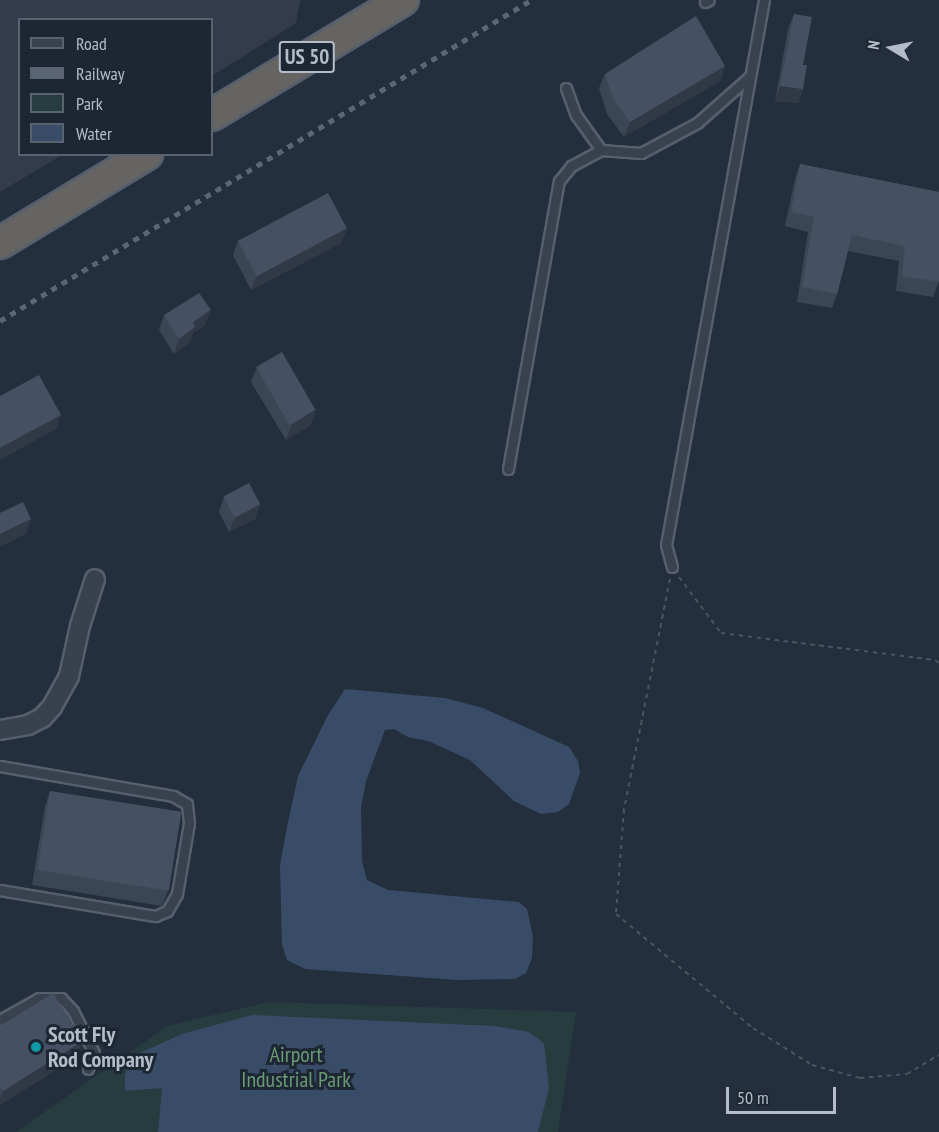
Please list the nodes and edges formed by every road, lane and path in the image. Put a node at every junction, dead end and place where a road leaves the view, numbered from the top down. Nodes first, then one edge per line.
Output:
1 (403, 0) edge
2 (764, 0) edge
3 (749, 77) junction
4 (566, 88) dead end
5 (213, 114) edge
6 (601, 150) junction
7 (144, 156) edge
8 (0, 243) edge
9 (508, 469) dead end
10 (672, 567) junction
11 (95, 579) dead end
12 (939, 663) edge
13 (0, 730) edge
14 (0, 766) edge
15 (0, 890) edge
16 (0, 1020) edge
17 (939, 1055) edge
18 (88, 1070) dead end

1 - 5 highway, US 50
2 - 3 lane
3 - 6 lane
3 - 10 lane
4 - 6 lane
6 - 9 lane
7 - 8 highway
10 - 12 path
10 - 17 path
11 - 13 street
14 - 15 lane
16 - 18 lane

